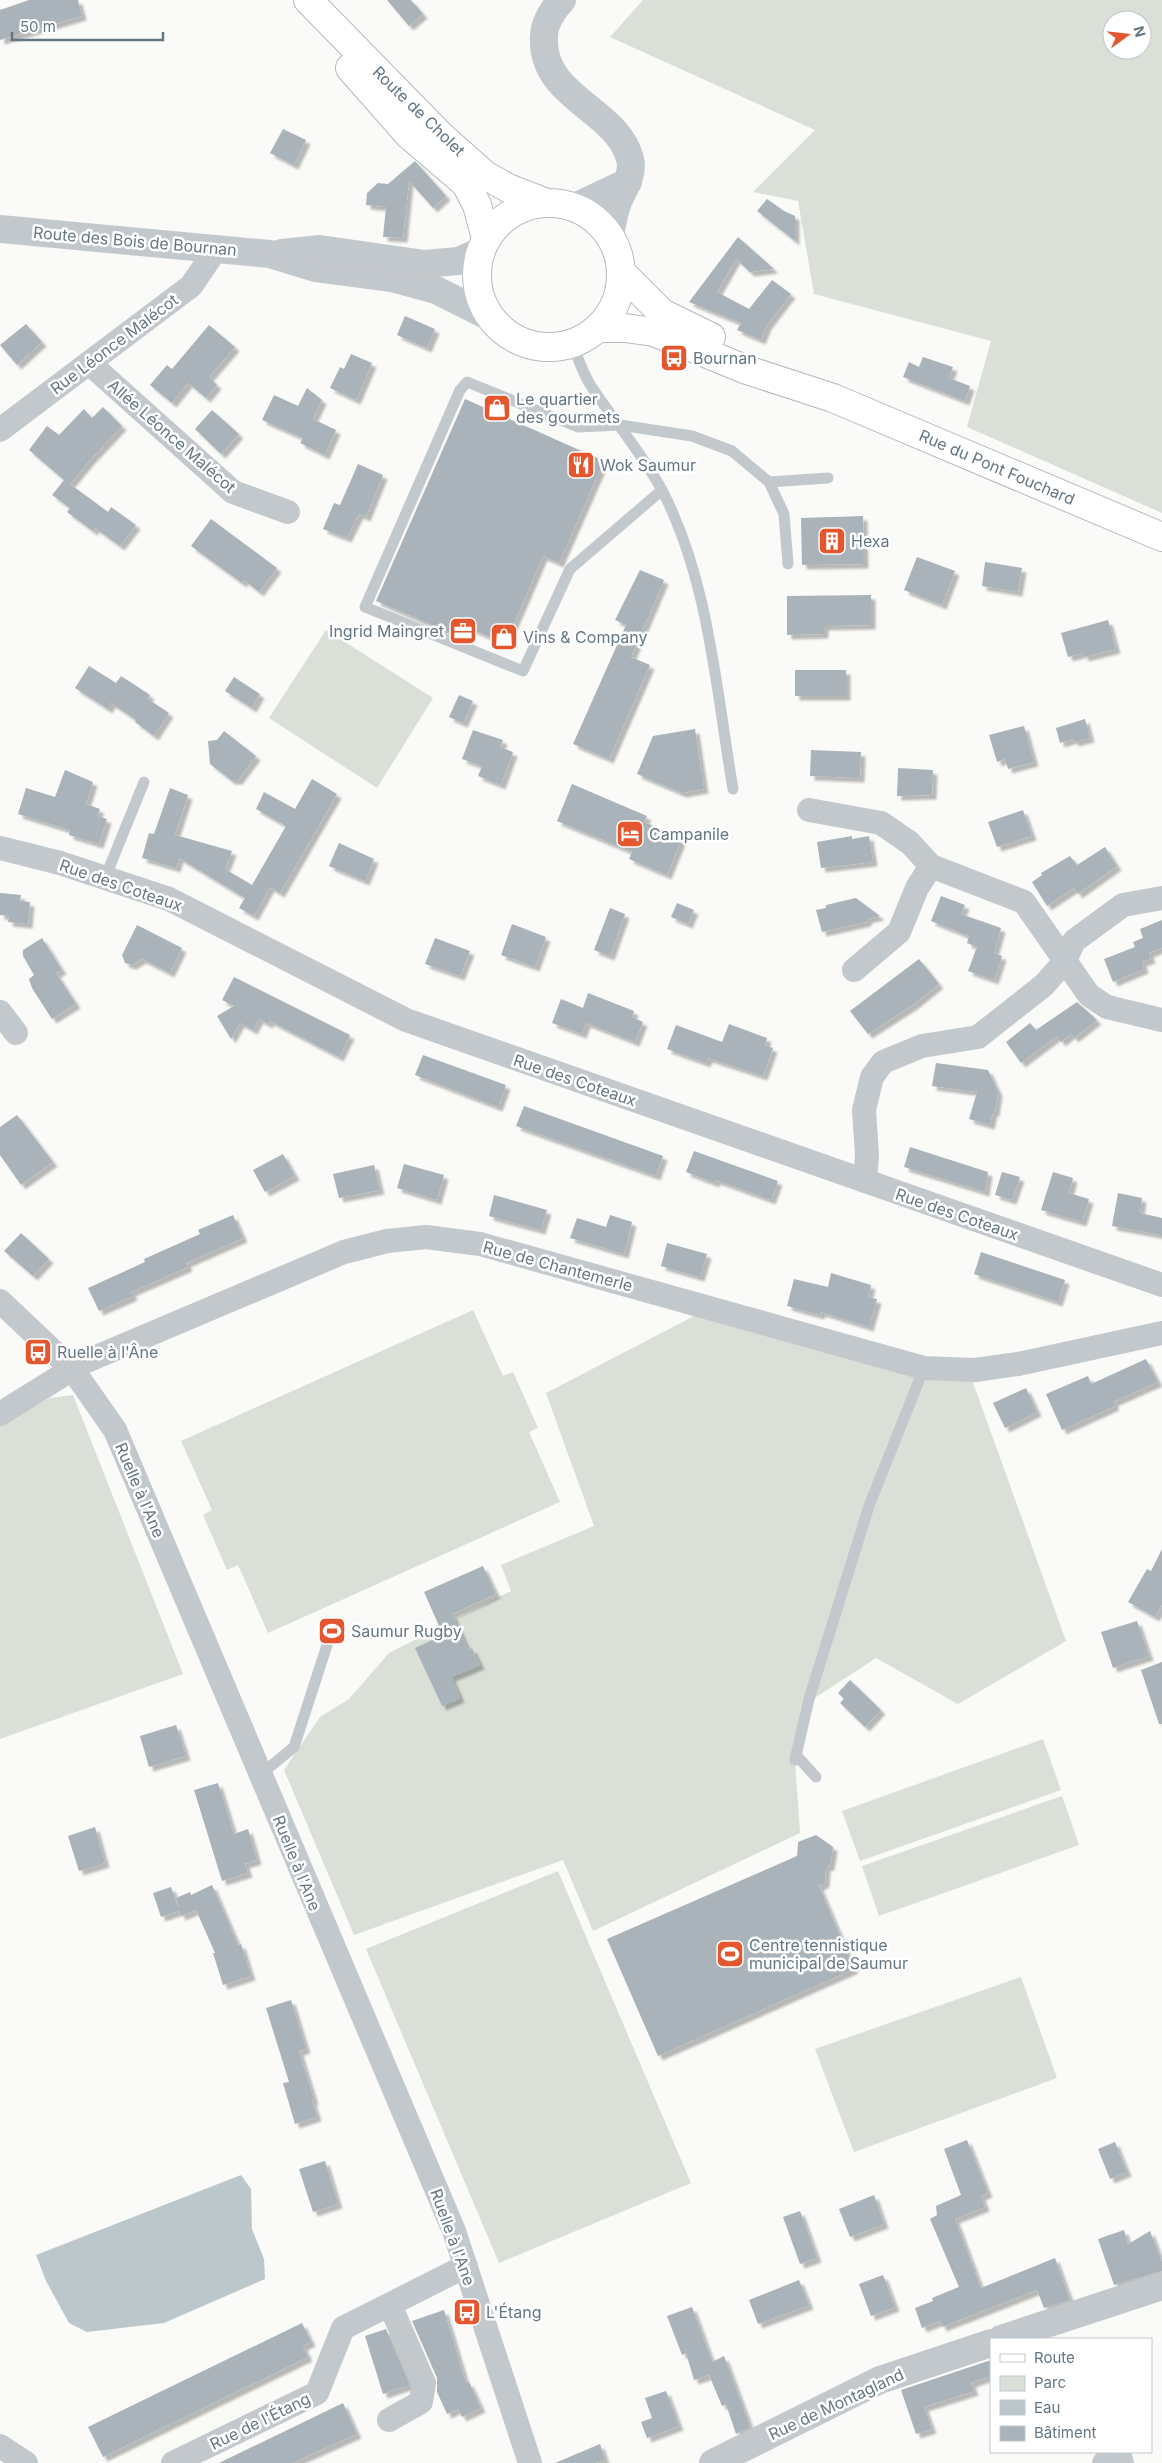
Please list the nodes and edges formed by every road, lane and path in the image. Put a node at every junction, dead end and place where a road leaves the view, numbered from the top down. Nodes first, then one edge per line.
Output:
1 (297, 0) edge
2 (308, 0) edge
3 (562, 0) edge
4 (628, 182) junction
5 (544, 202) junction
6 (575, 207) junction
7 (0, 229) edge
8 (610, 235) junction
9 (483, 245) junction
10 (217, 248) junction
11 (270, 254) junction
12 (622, 273) junction
13 (488, 316) junction
14 (600, 328) junction
15 (573, 344) junction
16 (89, 363) junction
17 (832, 398) junction
18 (620, 425) junction
19 (0, 430) edge
20 (828, 478) dead end
21 (769, 482) junction
22 (662, 490) junction
23 (288, 512) dead end
24 (1162, 536) edge
25 (788, 564) dead end
26 (144, 782) dead end
27 (733, 789) dead end
28 (809, 810) dead end
29 (0, 848) edge
30 (931, 866) junction
31 (105, 878) junction
32 (1162, 898) edge
33 (1064, 962) junction
34 (854, 970) dead end
35 (0, 1012) edge
36 (1162, 1020) edge
37 (16, 1034) dead end
38 (865, 1182) junction
39 (1158, 1287) edge
40 (0, 1302) edge
41 (1162, 1317) edge
42 (1162, 1324) edge
43 (1152, 1335) edge
44 (924, 1368) junction
45 (73, 1370) junction
46 (0, 1414) edge
47 (329, 1639) dead end
48 (260, 1775) junction
49 (816, 1777) dead end
50 (466, 2266) junction
51 (1162, 2286) edge
52 (390, 2305) junction
53 (1004, 2338) edge
54 (990, 2343) edge
55 (389, 2420) dead end
56 (0, 2446) edge
57 (26, 2463) edge
58 (173, 2463) edge
59 (530, 2463) edge
60 (712, 2463) edge
61 (1104, 2463) edge
62 (1122, 2463) edge

1 - 9 main road, Route de Cholet
2 - 5 main road, Route de Cholet
3 - 4 street
4 - 6 street
4 - 8 street
5 - 6 main road
5 - 9 main road
6 - 8 main road
7 - 10 street, Route des Bois de Bournan
8 - 12 main road
9 - 11 street, Route des Bois de Bournan
9 - 13 main road
10 - 11 street, Route des Bois de Bournan
10 - 16 street, Rue Léonce Malécot
11 - 13 street, Route des Bois de Bournan
12 - 14 main road
12 - 17 main road, Rue du Pont Fouchard
13 - 15 main road
14 - 15 main road
14 - 17 main road, Rue du Pont Fouchard
15 - 18 lane
16 - 19 street, Rue Léonce Malécot
16 - 23 street, Allée Léonce Malécot
17 - 24 main road, Rue du Pont Fouchard
18 - 21 lane
18 - 22 lane
18 - 22 lane
20 - 21 lane
21 - 25 lane
22 - 27 lane
26 - 31 lane
28 - 30 street
29 - 31 street, Rue des Coteaux
30 - 33 street
30 - 34 street
31 - 38 street, Rue des Coteaux
32 - 33 street
33 - 36 street
33 - 38 street
35 - 37 street
38 - 39 street, Rue des Coteaux
40 - 45 street, Ruelle à l'Ane
41 - 43 street
42 - 43 street, Rue de Chantemerle
43 - 44 street, Rue de Chantemerle
44 - 45 street, Rue de Chantemerle
44 - 49 lane
45 - 46 street, Rue de Chantemerle
45 - 48 street, Ruelle à l'Ane
47 - 48 lane
48 - 50 street, Ruelle à l'Ane
50 - 52 street, Rue de l'Étang
50 - 59 street, Ruelle à l'Ane
51 - 53 street
52 - 55 street
52 - 58 street, Rue de l'Étang
54 - 60 street, Rue de Montagland
56 - 57 street
61 - 62 street

